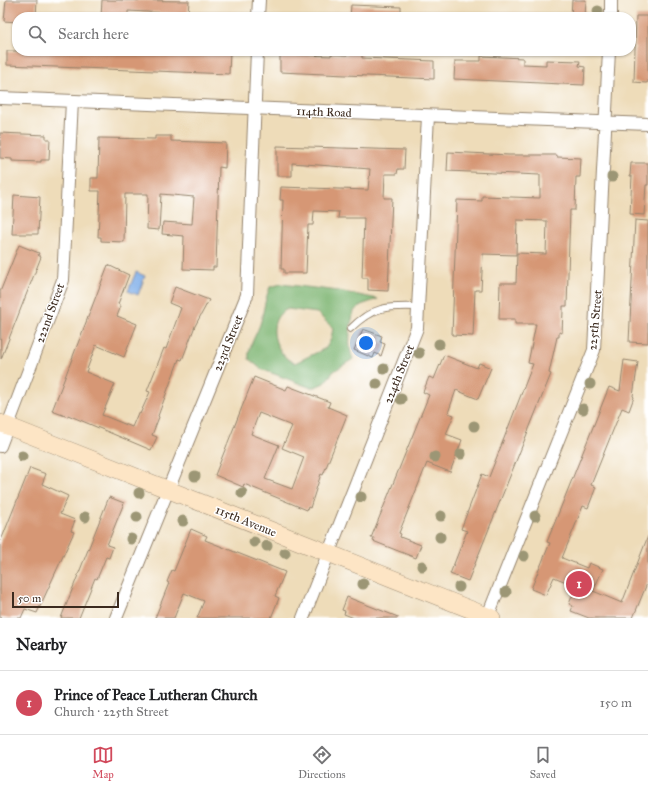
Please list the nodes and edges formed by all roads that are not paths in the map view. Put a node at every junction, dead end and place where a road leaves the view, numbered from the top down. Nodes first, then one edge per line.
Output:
1 (259, 0) edge
2 (611, 0) edge
3 (258, 12) edge
4 (610, 12) edge
5 (257, 56) edge
6 (609, 56) edge
7 (0, 98) edge
8 (72, 101) junction
9 (255, 109) junction
10 (428, 116) junction
11 (606, 123) junction
12 (648, 124) edge
13 (418, 307) junction
14 (350, 329) dead end
15 (4, 424) edge
16 (0, 446) edge
17 (168, 490) junction
18 (328, 553) junction
19 (489, 617) edge
20 (116, 618) edge
21 (303, 618) edge

1 - 3 street
2 - 4 street
5 - 9 street, 223rd Street
6 - 11 street, 225th Street
7 - 8 street, 114th Road
8 - 9 street, 114th Road
8 - 15 street, 222nd Street
9 - 10 street, 114th Road
9 - 17 street, 223rd Street
10 - 11 street, 114th Road
10 - 13 street, 224th Street
11 - 12 street, 114th Road
11 - 19 street, 225th Street
13 - 14 lane
13 - 18 street, 224th Street
15 - 16 street, 222nd Street
15 - 17 main road, 115th Avenue
17 - 18 main road, 115th Avenue
17 - 20 street, 223rd Street
18 - 19 main road, 115th Avenue
18 - 21 street, 224th Street

